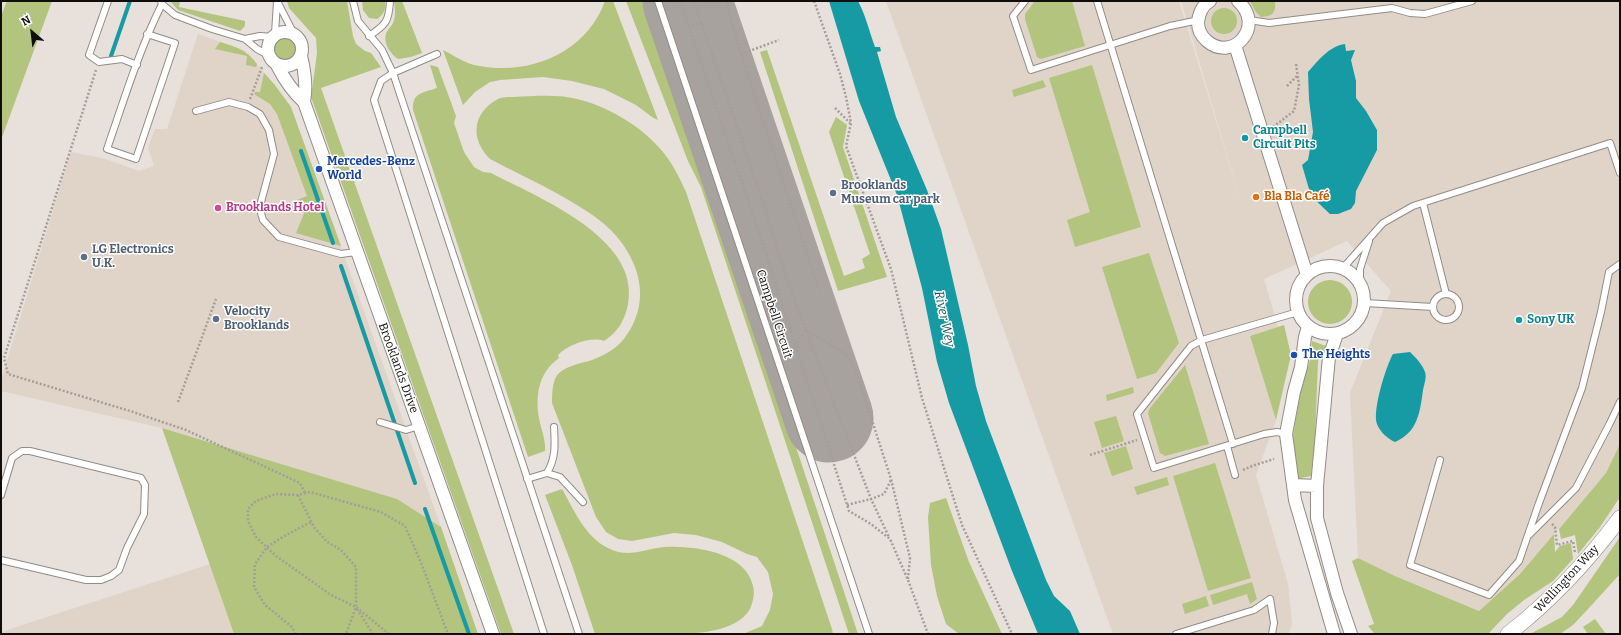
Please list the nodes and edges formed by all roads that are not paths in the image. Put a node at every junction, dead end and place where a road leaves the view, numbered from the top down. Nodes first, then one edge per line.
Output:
1 (108, 1) edge
2 (277, 1) edge
3 (353, 1) edge
4 (390, 1) edge
5 (658, 1) edge
6 (1025, 1) edge
7 (1097, 1) edge
8 (1210, 1) edge
9 (1238, 1) edge
10 (1472, 1) edge
11 (162, 3) edge
12 (1198, 20) junction
13 (1249, 20) junction
14 (148, 34) junction
15 (294, 34) junction
16 (274, 36) junction
17 (369, 36) junction
18 (245, 39) junction
19 (1235, 45) junction
20 (1110, 46) junction
21 (437, 54) dead end
22 (268, 55) junction
23 (301, 56) junction
24 (137, 65) junction
25 (277, 65) junction
26 (394, 73) junction
27 (304, 102) junction
28 (196, 111) dead end
29 (1620, 173) edge
30 (1423, 203) junction
31 (1369, 240) junction
32 (356, 252) junction
33 (1620, 264) edge
34 (1343, 268) junction
35 (1307, 275) junction
36 (1360, 282) junction
37 (1446, 294) junction
38 (1365, 303) junction
39 (1433, 307) junction
40 (1298, 312) junction
41 (1308, 327) junction
42 (1337, 334) junction
43 (1202, 340) junction
44 (1620, 402) edge
45 (380, 422) dead end
46 (419, 426) junction
47 (554, 427) dead end
48 (1286, 434) junction
49 (1230, 445) junction
50 (1440, 460) dead end
51 (547, 473) junction
52 (1238, 473) road end
53 (527, 479) junction
54 (1293, 486) junction
55 (1317, 486) junction
56 (1, 495) edge
57 (584, 502) dead end
58 (1620, 518) edge
59 (1528, 536) junction
60 (1, 560) edge
61 (493, 634) edge
62 (544, 634) edge
63 (579, 634) edge
64 (869, 634) edge
65 (1176, 634) edge
66 (1272, 634) edge
67 (1334, 634) edge
68 (1351, 634) edge
69 (1508, 634) edge

1 - 24 lane
2 - 15 lane
2 - 16 lane
3 - 17 lane
4 - 17 lane
5 - 64 lane, Campbell Circuit
6 - 20 lane
7 - 20 lane
8 - 12 street
9 - 13 street
10 - 13 lane
11 - 14 lane
11 - 18 lane
12 - 19 street
12 - 20 lane
13 - 19 street
14 - 24 lane
14 - 24 lane
15 - 16 street
15 - 23 street
16 - 18 lane
16 - 22 street
17 - 26 lane
18 - 22 lane
19 - 35 street
20 - 43 lane
21 - 26 lane
22 - 25 street
23 - 25 street
23 - 27 street, Brooklands Drive
25 - 27 street, Brooklands Drive
26 - 53 lane
26 - 62 lane
27 - 32 street, Brooklands Drive
28 - 32 lane
29 - 30 lane
30 - 31 lane
30 - 37 lane
31 - 34 lane
31 - 36 lane
32 - 46 street, Brooklands Drive
33 - 59 lane
34 - 35 street
34 - 36 street
35 - 40 street
36 - 38 street
37 - 39 lane
37 - 39 lane
38 - 39 lane
38 - 42 street
40 - 41 street
40 - 43 lane
41 - 42 street
41 - 48 street
42 - 55 street
43 - 49 lane
43 - 49 lane
44 - 59 lane
45 - 46 lane
46 - 61 street, Brooklands Drive
47 - 51 lane
48 - 49 lane
48 - 54 street
49 - 52 lane
50 - 59 lane
51 - 53 lane
51 - 57 lane
53 - 63 lane
54 - 55 street
54 - 67 street
55 - 68 street
56 - 60 lane
58 - 69 street, Wellington Way
65 - 66 lane

